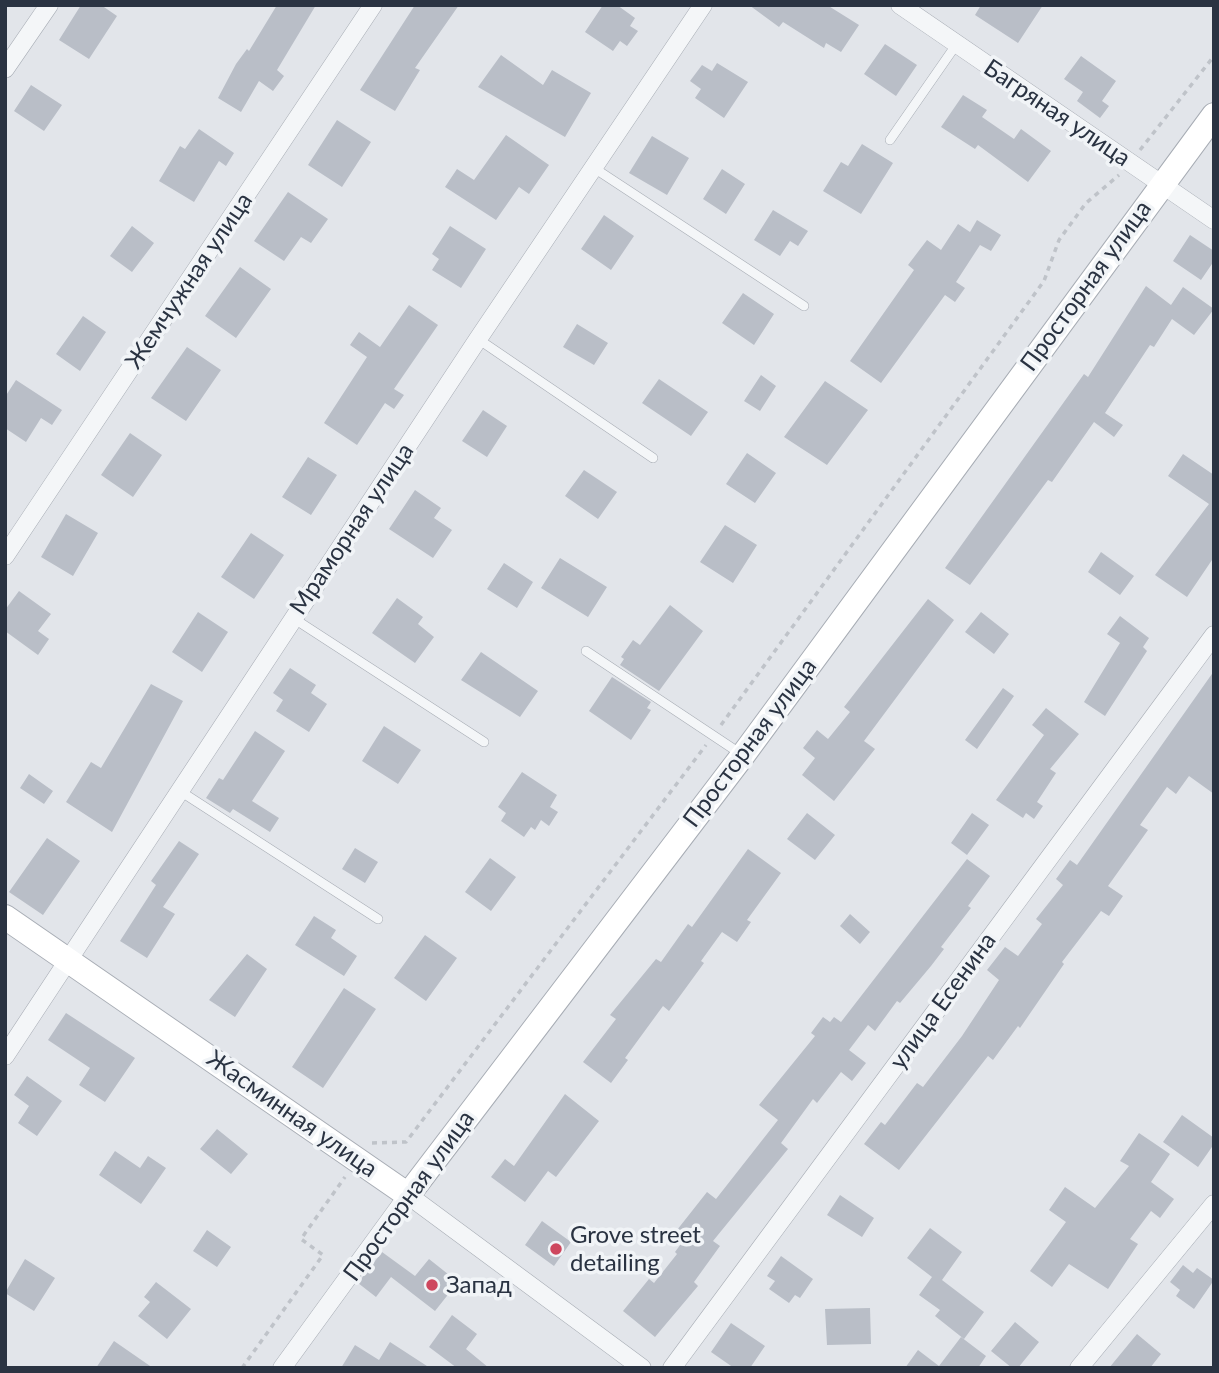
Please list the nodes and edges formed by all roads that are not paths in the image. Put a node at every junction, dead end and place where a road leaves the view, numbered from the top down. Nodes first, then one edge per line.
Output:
1 (49, 5) edge
2 (373, 5) edge
3 (703, 5) edge
4 (900, 5) edge
5 (956, 45) junction
6 (5, 69) edge
7 (1214, 115) edge
8 (890, 140) dead end
9 (594, 168) junction
10 (1163, 183) junction
11 (1214, 220) edge
12 (804, 306) dead end
13 (478, 339) junction
14 (653, 458) dead end
15 (5, 556) edge
16 (293, 618) junction
17 (1214, 635) edge
18 (586, 651) dead end
19 (484, 741) dead end
20 (743, 754) junction
21 (180, 791) junction
22 (5, 916) edge
23 (377, 919) dead end
24 (69, 960) junction
25 (5, 1056) edge
26 (408, 1195) junction
27 (1214, 1204) edge
28 (282, 1368) edge
29 (642, 1368) edge
30 (672, 1368) edge
31 (1079, 1368) edge

1 - 6 street
2 - 15 street, Жемчужная улица
3 - 9 street, Мраморная улица
4 - 5 street, Багряная улица
5 - 8 lane
5 - 10 street, Багряная улица
7 - 10 street, Просторная улица
9 - 12 lane
9 - 13 street, Мраморная улица
10 - 11 street, Багряная улица
10 - 20 street, Просторная улица
13 - 14 lane
13 - 16 street, Мраморная улица
16 - 19 lane
16 - 21 street, Мраморная улица
17 - 30 street, улица Есенина
18 - 20 lane
20 - 26 street, Просторная улица
21 - 23 lane
21 - 24 street, Мраморная улица
22 - 24 street, Жасминная улица
24 - 25 street, Мраморная улица
24 - 26 street, Жасминная улица
26 - 28 street, Просторная улица
26 - 29 street, Жасминная улица
27 - 31 street

